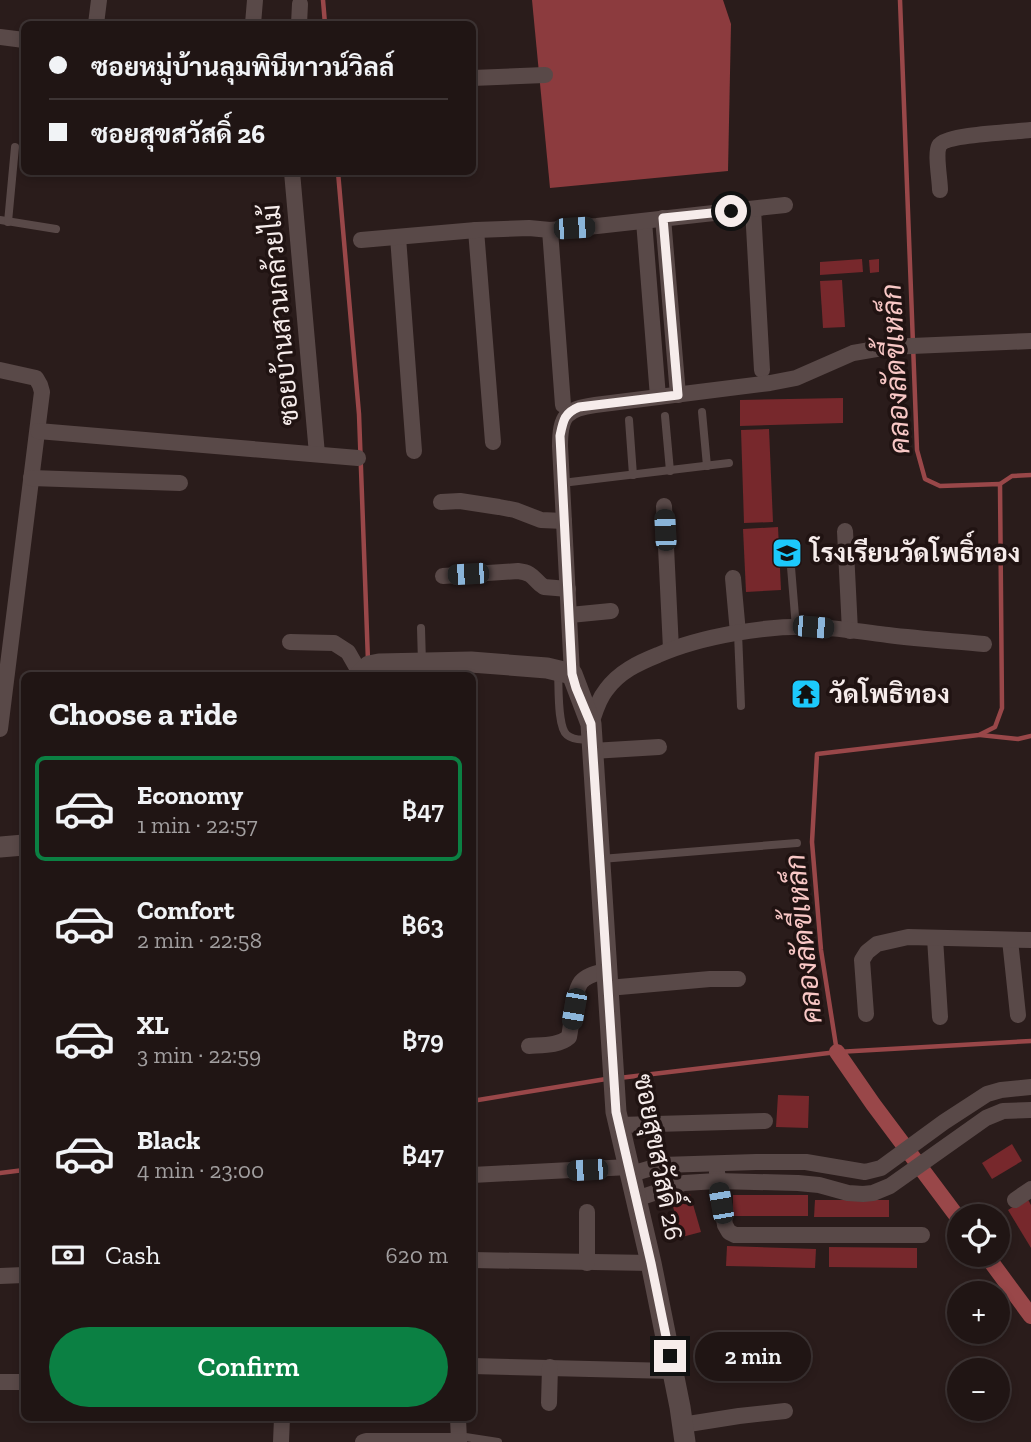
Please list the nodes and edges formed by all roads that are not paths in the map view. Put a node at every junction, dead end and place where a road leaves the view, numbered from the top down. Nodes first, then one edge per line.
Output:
1 (99, 0) edge
2 (255, 0) edge
3 (300, 4) dead end
4 (96, 21) edge
5 (253, 21) edge
6 (299, 21) edge
7 (0, 37) edge
8 (21, 40) edge
9 (545, 75) dead end
10 (476, 78) edge
11 (1031, 130) edge
12 (15, 147) dead end
13 (292, 175) edge
14 (940, 190) dead end
15 (785, 205) dead end
16 (753, 209) junction
17 (663, 218) junction
18 (4, 221) edge
19 (644, 221) junction
20 (56, 229) dead end
21 (476, 230) junction
22 (550, 230) junction
23 (398, 237) junction
24 (361, 240) dead end
25 (671, 312) junction
26 (652, 314) junction
27 (1031, 341) edge
28 (0, 370) edge
29 (762, 370) dead end
30 (678, 395) junction
31 (658, 397) junction
32 (563, 405) dead end
33 (702, 412) dead end
34 (665, 416) dead end
35 (629, 420) dead end
36 (38, 431) junction
37 (493, 442) dead end
38 (414, 451) dead end
39 (317, 454) junction
40 (358, 458) dead end
41 (729, 463) dead end
42 (707, 466) junction
43 (670, 471) junction
44 (633, 475) junction
45 (31, 478) junction
46 (180, 483) dead end
47 (562, 483) junction
48 (441, 502) dead end
49 (664, 506) dead end
50 (564, 521) junction
51 (845, 531) dead end
52 (790, 555) dead end
53 (443, 576) dead end
54 (733, 578) dead end
55 (568, 589) junction
56 (611, 611) dead end
57 (570, 615) junction
58 (421, 628) dead end
59 (796, 628) junction
60 (850, 631) junction
61 (738, 633) junction
62 (290, 642) dead end
63 (984, 644) dead end
64 (671, 649) junction
65 (422, 663) junction
66 (359, 672) edge
67 (362, 672) edge
68 (565, 672) junction
69 (741, 706) dead end
70 (0, 729) edge
71 (592, 738) junction
72 (659, 747) dead end
73 (797, 842) dead end
74 (21, 845) edge
75 (0, 846) edge
76 (599, 859) junction
77 (936, 938) junction
78 (1010, 940) junction
79 (1031, 940) edge
80 (607, 979) junction
81 (738, 979) dead end
82 (866, 1014) dead end
83 (1018, 1015) dead end
84 (940, 1017) dead end
85 (529, 1046) dead end
86 (1031, 1087) edge
87 (1031, 1110) edge
88 (618, 1119) junction
89 (765, 1121) dead end
90 (716, 1163) junction
91 (630, 1171) junction
92 (476, 1175) edge
93 (717, 1181) junction
94 (1031, 1189) edge
95 (636, 1199) junction
96 (1015, 1200) dead end
97 (587, 1212) dead end
98 (922, 1235) dead end
99 (476, 1260) edge
100 (587, 1263) junction
101 (651, 1263) junction
102 (21, 1275) edge
103 (0, 1276) edge
104 (476, 1366) edge
105 (550, 1367) junction
106 (672, 1371) junction
107 (0, 1382) edge
108 (21, 1382) edge
109 (549, 1403) dead end
110 (785, 1411) dead end
111 (282, 1421) edge
112 (458, 1421) edge
113 (683, 1434) edge
114 (459, 1440) edge
115 (281, 1442) edge
116 (363, 1442) edge
117 (419, 1442) edge
118 (498, 1442) edge

1 - 4 street
2 - 5 street
3 - 6 street
7 - 8 street
9 - 10 street
11 - 14 street
12 - 18 lane
13 - 39 street, ซอยบ้านสวนกล้วยไม้
15 - 16 street
16 - 17 street
16 - 29 street
17 - 19 street
17 - 25 street
18 - 20 lane
19 - 22 street
19 - 26 street
21 - 22 street
21 - 23 street
21 - 37 street
22 - 32 street
23 - 24 street
23 - 38 street
25 - 26 street
25 - 30 street
26 - 31 street
27 - 30 street
28 - 36 street
30 - 31 street
31 - 47 street
33 - 42 lane
34 - 43 lane
35 - 44 lane
36 - 39 street, ซอยบ้านสวนกล้วยไม้
36 - 45 street
39 - 40 street, ซอยบ้านสวนกล้วยไม้
41 - 42 lane
42 - 43 lane
43 - 44 lane
44 - 47 lane
45 - 46 street
45 - 70 street
47 - 50 street
48 - 50 street
49 - 64 street
50 - 55 street
51 - 60 street
52 - 59 lane
53 - 55 street
54 - 61 street
55 - 57 street
56 - 57 street
57 - 68 street
58 - 65 lane
59 - 60 street
59 - 61 street
60 - 63 street
61 - 64 street
61 - 69 lane
62 - 66 street
64 - 71 street
65 - 67 street
65 - 68 street
68 - 71 street, ซอยสุขสวัสดิ์ 26
68 - 71 lane
71 - 72 street
71 - 76 street, ซอยสุขสวัสดิ์ 26
73 - 76 lane
74 - 75 street
76 - 80 street, ซอยสุขสวัสดิ์ 26
77 - 78 street
77 - 82 street
77 - 84 street
78 - 79 street
78 - 83 street
80 - 81 street
80 - 85 street
80 - 88 street, ซอยสุขสวัสดิ์ 26
86 - 90 street
87 - 93 street
88 - 89 street
88 - 91 street, ซอยสุขสวัสดิ์ 26
90 - 91 street
90 - 93 street
91 - 92 street
91 - 95 street, ซอยสุขสวัสดิ์ 26
93 - 95 street
93 - 98 street
94 - 96 street
95 - 101 street, ซอยสุขสวัสดิ์ 26
97 - 100 street
99 - 100 street
100 - 101 street
101 - 106 street, ซอยสุขสวัสดิ์ 26
102 - 103 street
104 - 105 street
105 - 106 street
105 - 109 street
106 - 113 street, ซอยสุขสวัสดิ์ 26
107 - 108 street
110 - 113 street
111 - 115 street
112 - 114 street
114 - 117 street
114 - 118 lane
116 - 117 street

